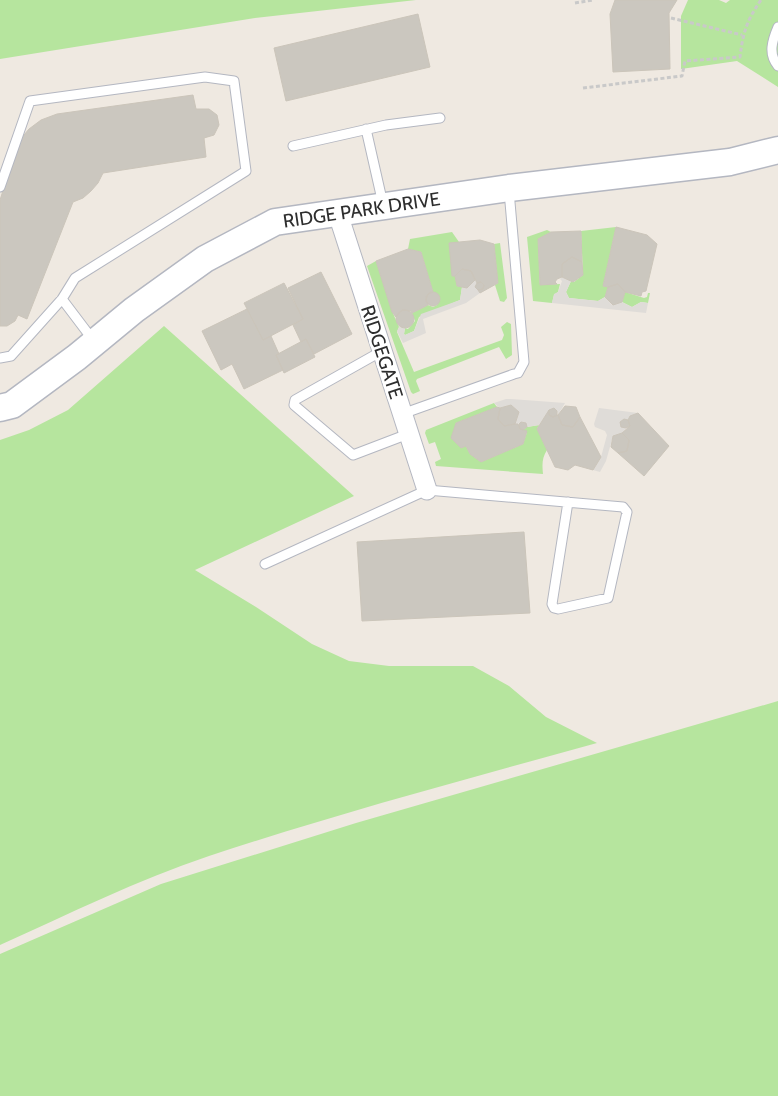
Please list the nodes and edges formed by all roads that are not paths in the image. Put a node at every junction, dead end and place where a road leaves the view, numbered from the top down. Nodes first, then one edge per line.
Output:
1 (778, 27) edge
2 (778, 66) edge
3 (440, 118) dead end
4 (366, 129) junction
5 (293, 146) dead end
6 (778, 150) edge
7 (0, 187) edge
8 (509, 188) junction
9 (384, 207) junction
10 (338, 214) junction
11 (62, 299) junction
12 (94, 342) junction
13 (382, 351) junction
14 (0, 358) edge
15 (0, 408) edge
16 (402, 414) junction
17 (408, 434) junction
18 (426, 490) junction
19 (568, 502) junction
20 (265, 564) dead end

1 - 2 lane
3 - 4 lane
4 - 5 lane
4 - 9 lane
6 - 8 street, RIDGE PARK DRIVE
7 - 11 lane
8 - 9 street, RIDGE PARK DRIVE
8 - 16 lane
9 - 10 street, RIDGE PARK DRIVE
10 - 12 street, RIDGE PARK DRIVE
10 - 13 street, RIDGEGATE
11 - 12 lane
11 - 14 lane
12 - 15 street, RIDGE PARK DRIVE
13 - 16 street, RIDGEGATE
13 - 17 lane
16 - 17 street, RIDGEGATE
17 - 18 street, RIDGEGATE
18 - 19 lane
18 - 20 lane
19 - 19 lane

